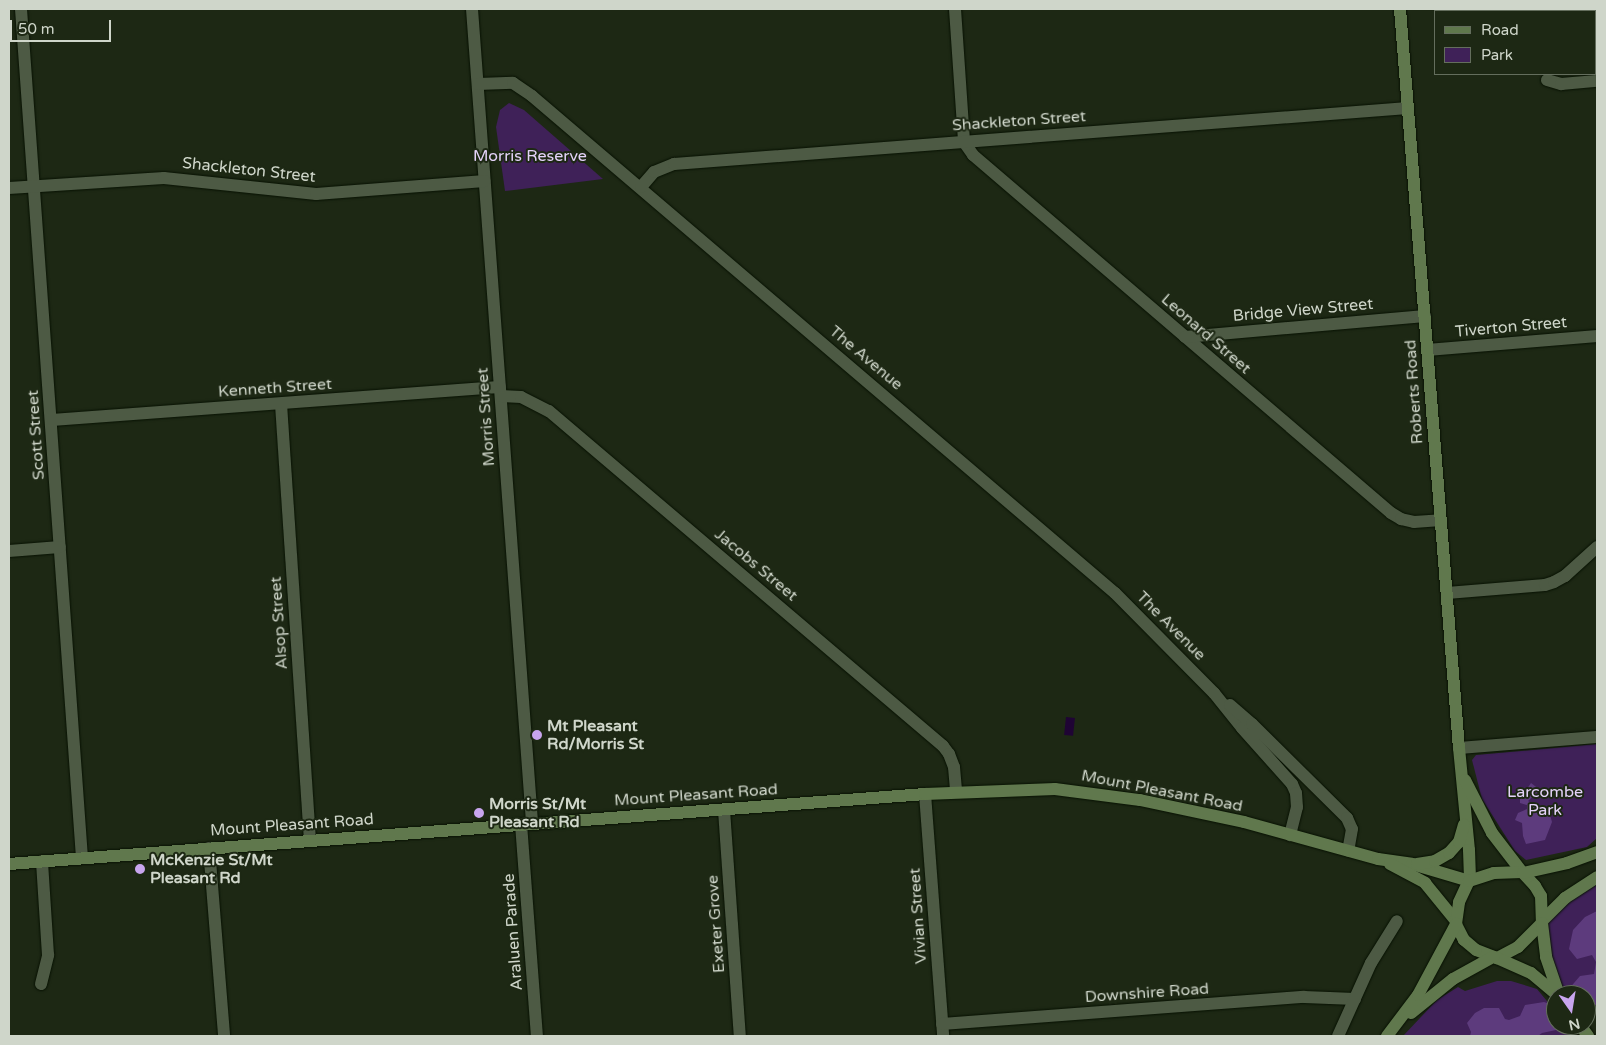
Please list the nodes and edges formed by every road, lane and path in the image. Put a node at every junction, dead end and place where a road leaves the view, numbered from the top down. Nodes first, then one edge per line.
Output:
1 (21, 9) edge
2 (472, 9) edge
3 (955, 9) edge
4 (1400, 9) edge
5 (1547, 80) dead end
6 (1597, 81) edge
7 (478, 84) junction
8 (1408, 108) junction
9 (964, 142) junction
10 (485, 182) junction
11 (35, 186) junction
12 (641, 187) junction
13 (9, 188) edge
14 (1425, 316) junction
15 (1597, 336) edge
16 (1185, 337) junction
17 (1427, 350) junction
18 (500, 391) junction
19 (281, 404) junction
20 (51, 420) junction
21 (1441, 520) junction
22 (60, 547) junction
23 (1597, 547) edge
24 (9, 551) edge
25 (1447, 594) junction
26 (1214, 693) junction
27 (1597, 736) edge
28 (1459, 748) junction
29 (1462, 773) junction
30 (956, 792) junction
31 (925, 794) junction
32 (724, 810) junction
33 (1465, 815) junction
34 (527, 824) junction
35 (1290, 835) junction
36 (310, 840) junction
37 (209, 848) junction
38 (1348, 851) junction
39 (1597, 852) edge
40 (82, 858) junction
41 (1378, 858) junction
42 (42, 861) junction
43 (9, 864) edge
44 (1412, 864) junction
45 (1522, 873) junction
46 (1597, 878) edge
47 (1469, 880) junction
48 (1397, 921) dead end
49 (1456, 922) junction
50 (1542, 922) junction
51 (1495, 958) junction
52 (41, 984) dead end
53 (1555, 985) edge
54 (1546, 986) edge
55 (1355, 999) junction
56 (1395, 1026) junction
57 (943, 1030) edge
58 (224, 1036) edge
59 (537, 1036) edge
60 (740, 1036) edge
61 (1338, 1036) edge
62 (1387, 1036) edge

1 - 11 street, Scott Street
2 - 7 street, Morris Street
3 - 9 street
4 - 8 street, Roberts Road
5 - 6 street
7 - 10 street, Morris Street
7 - 12 street, The Avenue
8 - 9 street, Shackleton Street
8 - 14 street, Roberts Road
9 - 12 street, Shackleton Street
9 - 16 street, Leonard Street
10 - 11 street, Shackleton Street
10 - 18 street, Morris Street
11 - 13 street, Shackleton Street
11 - 20 street, Scott Street
12 - 26 street, The Avenue
14 - 16 street, Bridge View Street
14 - 17 street, Roberts Road
15 - 17 street, Tiverton Street
16 - 21 street, Leonard Street
17 - 21 street, Roberts Road
18 - 19 street, Kenneth Street
18 - 30 street, Jacobs Street
18 - 34 street, Morris Street
19 - 20 street, Kenneth Street
19 - 36 street, Alsop Street
20 - 22 street, Scott Street
21 - 25 street, Roberts Road
22 - 24 street
22 - 40 street, Scott Street
23 - 25 street
25 - 28 street, Roberts Road
26 - 35 street, The Avenue
26 - 38 street, The Avenue
27 - 28 street
28 - 29 street, Roberts Road
29 - 33 street, Roberts Road
29 - 45 street, Roberts Road
30 - 31 street, Mount Pleasant Road
30 - 35 street, Mount Pleasant Road
31 - 32 street, Mount Pleasant Road
31 - 57 street, Vivian Street
32 - 34 street, Mount Pleasant Road
32 - 60 street, Exeter Grove
33 - 44 street
33 - 47 street, Roberts Road
34 - 36 street, Mount Pleasant Road
34 - 59 street, Araluen Parade
35 - 38 street, Mount Pleasant Road
36 - 37 street, Mount Pleasant Road
37 - 40 street, Mount Pleasant Road
37 - 58 street
38 - 41 street, Mount Pleasant Road
39 - 45 street
40 - 42 street, Mount Pleasant Road
41 - 44 street, Mount Pleasant Road
41 - 49 street, Mount Pleasant Road
42 - 43 street, Mount Pleasant Road
42 - 52 street
44 - 47 street, Mount Pleasant Road
45 - 47 street
45 - 50 street
46 - 50 street
47 - 49 street
48 - 55 street
49 - 51 street
49 - 56 street
50 - 51 street
50 - 53 street
51 - 54 street
51 - 56 street
55 - 57 street, Downshire Road
55 - 61 street
56 - 62 street

